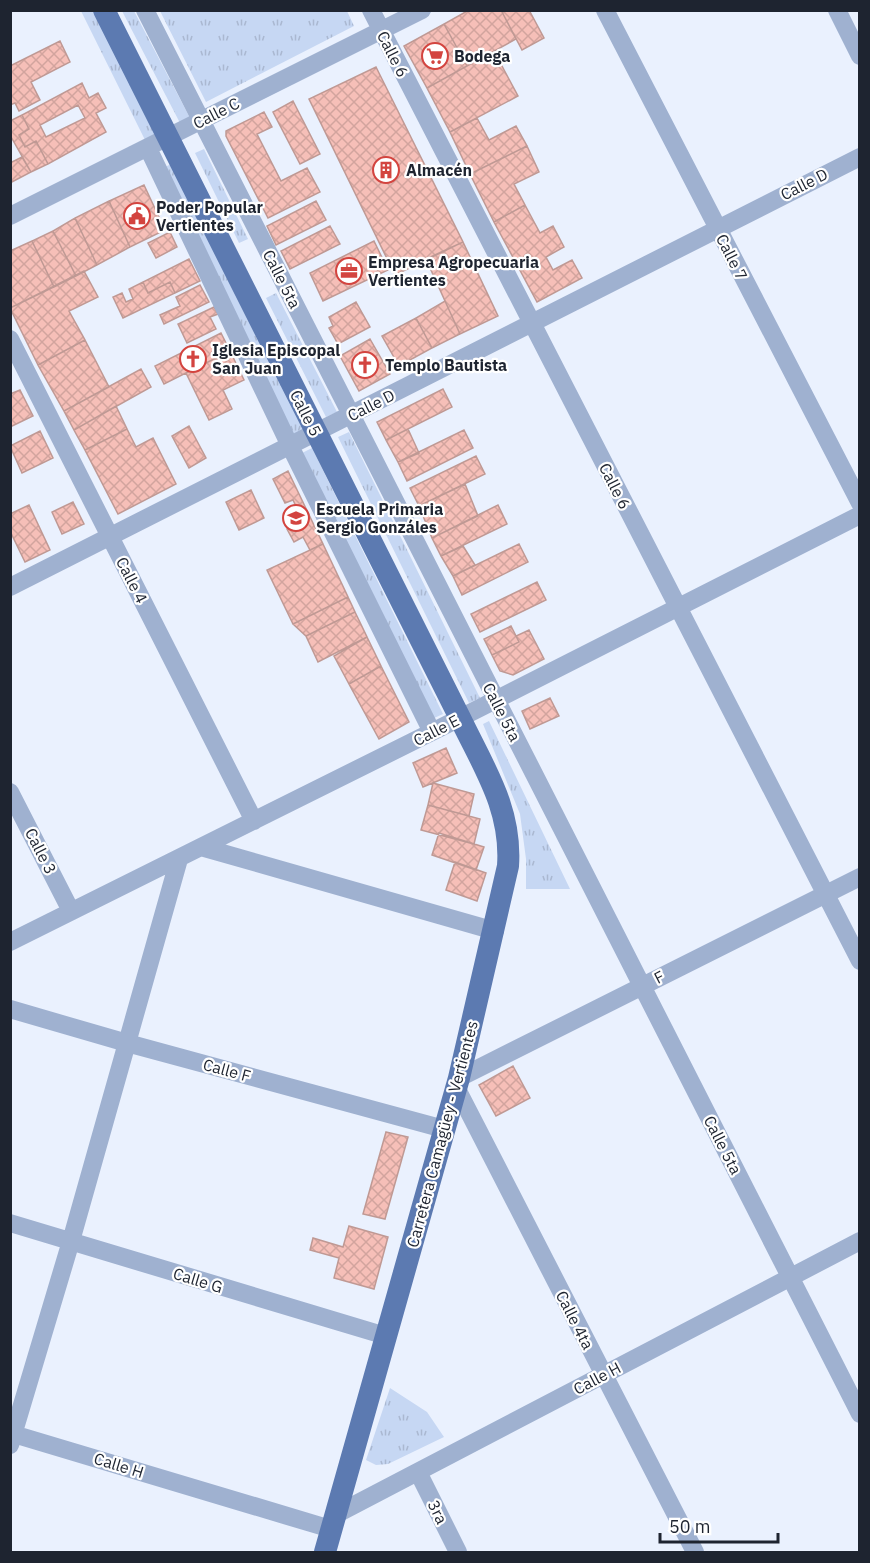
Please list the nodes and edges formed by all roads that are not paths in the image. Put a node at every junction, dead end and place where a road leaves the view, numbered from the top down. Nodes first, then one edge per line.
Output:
1 (104, 10) edge
2 (145, 10) edge
3 (371, 10) edge
4 (422, 10) edge
5 (604, 10) edge
6 (837, 10) edge
7 (381, 31) junction
8 (860, 56) edge
9 (201, 121) junction
10 (168, 138) junction
11 (148, 148) junction
12 (860, 157) edge
13 (10, 216) edge
14 (717, 228) junction
15 (531, 322) junction
16 (10, 339) edge
17 (351, 415) junction
18 (316, 433) junction
19 (290, 446) junction
20 (860, 503) edge
21 (860, 515) edge
22 (111, 537) junction
23 (10, 587) edge
24 (678, 608) junction
25 (496, 700) junction
26 (460, 718) junction
27 (432, 732) junction
28 (10, 792) edge
29 (254, 821) junction
30 (201, 847) junction
31 (179, 859) junction
32 (860, 877) edge
33 (825, 894) junction
34 (71, 911) junction
35 (495, 931) junction
36 (10, 942) edge
37 (860, 961) edge
38 (642, 986) junction
39 (10, 1009) edge
40 (127, 1043) junction
41 (457, 1082) junction
42 (444, 1129) junction
43 (10, 1223) edge
44 (71, 1241) junction
45 (860, 1241) edge
46 (790, 1277) junction
47 (386, 1336) junction
48 (603, 1375) junction
49 (860, 1414) edge
50 (12, 1437) edge
51 (418, 1472) junction
52 (333, 1522) junction
53 (325, 1552) edge
54 (458, 1552) edge
55 (695, 1552) edge

1 - 10 main road, Calle 5
2 - 9 street, Calle 5ta
3 - 7 street, Calle 6
4 - 7 street, Calle C
5 - 14 street, Calle 7
6 - 8 street
7 - 9 street, Calle C
7 - 15 street, Calle 6
9 - 10 street, Calle C
9 - 17 street, Calle 5ta
10 - 11 street, Calle C
10 - 18 main road, Calle 5
11 - 13 street, Calle C
11 - 19 street, Calle 5
12 - 14 street, Calle D
14 - 15 street, Calle D
14 - 20 street, Calle 7
15 - 17 street, Calle D
15 - 24 street, Calle 6
16 - 22 street, Calle 4
17 - 18 street, Calle D
17 - 25 street, Calle 5ta
18 - 19 street, Calle D
18 - 26 main road, Calle 5
19 - 22 street, Calle D
19 - 27 street, Calle 5
21 - 24 street, Calle E
22 - 23 street, Calle D
22 - 29 street, Calle 4
24 - 25 street, Calle E
24 - 33 street, Calle 6
25 - 26 street, Calle E
25 - 38 street, Calle 5ta
26 - 27 street, Calle E
26 - 35 main road, Carretera Camagüey - Vertientes
27 - 29 street, Calle E
28 - 34 street, Calle 3
29 - 30 street, Calle E
30 - 31 street, Calle E
30 - 35 street
31 - 34 street, Calle E
31 - 40 street
32 - 33 street, F
33 - 37 street, Calle 6
33 - 38 street, F
34 - 36 street, Calle E
35 - 41 main road, Carretera Camagüey - Vertientes
38 - 41 street, F
38 - 46 street, Calle 5ta
39 - 40 street, Calle F
40 - 42 street, Calle F
40 - 44 street
41 - 42 main road, Carretera Camagüey - Vertientes
41 - 48 street, Calle 4ta
42 - 47 main road, Carretera Camagüey - Vertientes
43 - 44 street, Calle G
44 - 47 street, Calle G
44 - 50 street
45 - 46 street, Calle H
46 - 48 street, Calle H
46 - 49 street, Calle 5ta
47 - 52 main road, Carretera Camagüey - Vertientes
48 - 51 street, Calle H
48 - 55 street, Calle 4ta
50 - 52 street, Calle H
51 - 52 street, Calle H
51 - 54 street, 3ra
52 - 53 main road, Carretera Camagüey - Vertientes

